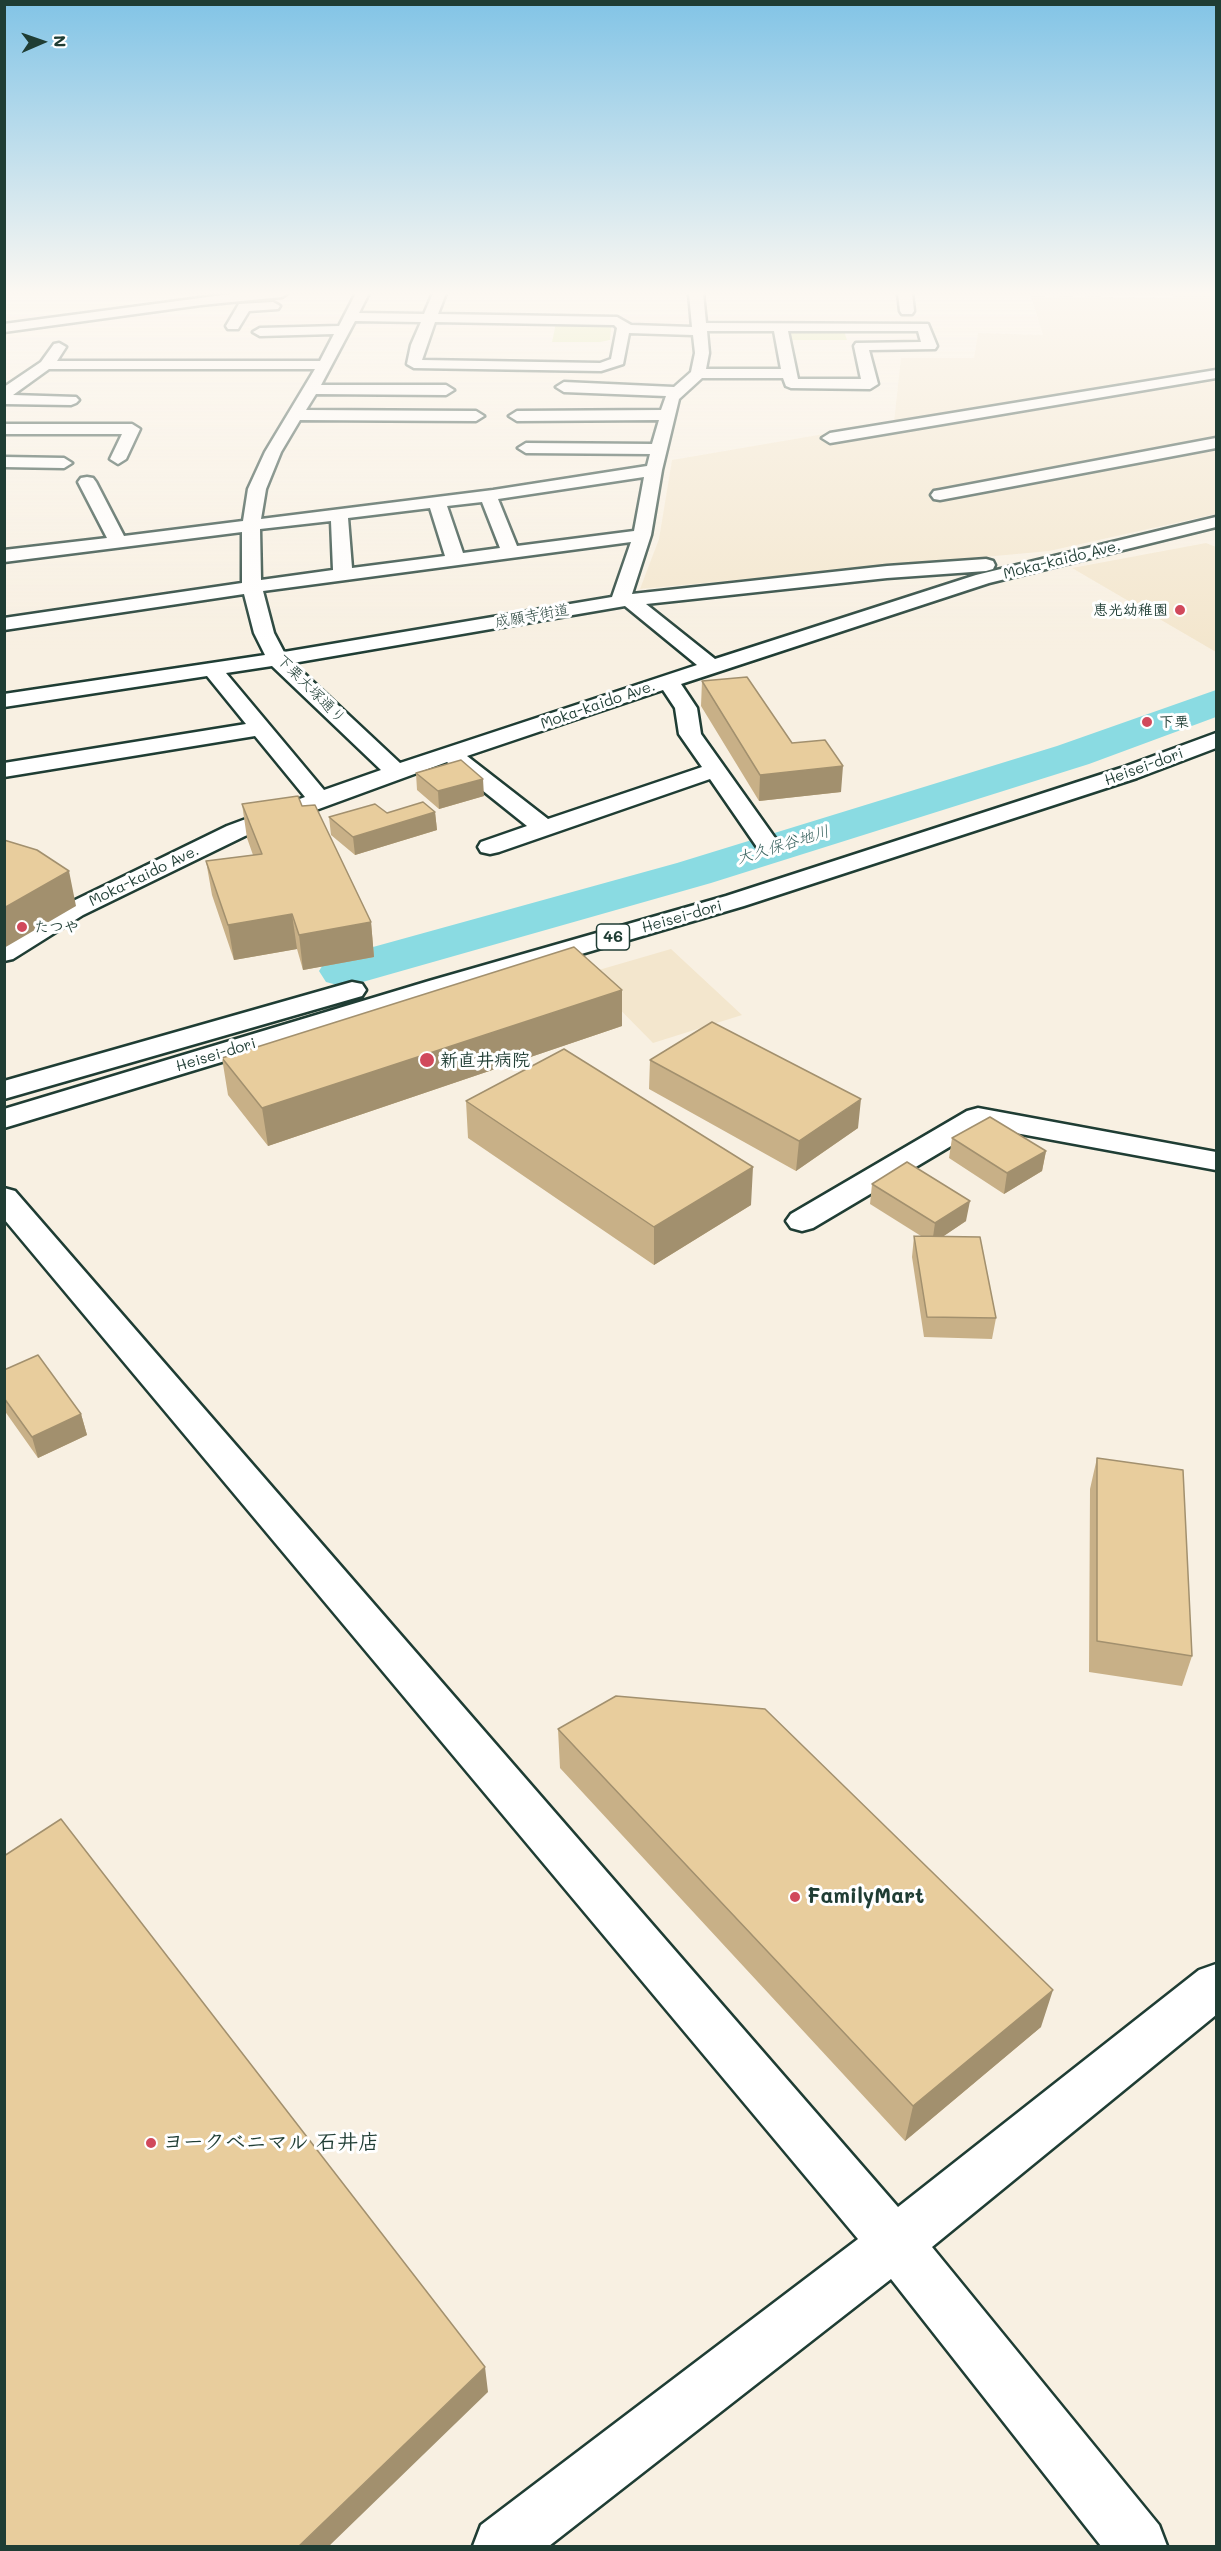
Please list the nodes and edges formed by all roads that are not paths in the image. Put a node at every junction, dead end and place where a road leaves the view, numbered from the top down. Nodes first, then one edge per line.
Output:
1 (297, 412) edge
2 (668, 412) edge
3 (987, 412) edge
4 (295, 415) junction
5 (667, 415) junction
6 (476, 416) dead end
7 (518, 416) dead end
8 (4, 429) edge
9 (830, 438) dead end
10 (1216, 443) edge
11 (526, 448) dead end
12 (659, 449) junction
13 (118, 459) dead end
14 (4, 462) edge
15 (64, 463) dead end
16 (654, 470) junction
17 (87, 482) dead end
18 (488, 495) junction
19 (939, 495) dead end
20 (437, 501) junction
21 (339, 513) junction
22 (1216, 522) edge
23 (251, 524) junction
24 (642, 535) junction
25 (118, 541) junction
26 (511, 553) junction
27 (4, 556) edge
28 (1064, 559) junction
29 (456, 560) junction
30 (343, 575) junction
31 (252, 587) junction
32 (625, 600) junction
33 (4, 624) edge
34 (277, 659) junction
35 (713, 667) junction
36 (213, 669) junction
37 (669, 682) junction
38 (4, 701) edge
39 (1216, 716) edge
40 (261, 728) junction
41 (1216, 740) edge
42 (452, 754) junction
43 (4, 770) edge
44 (714, 770) junction
45 (396, 772) junction
46 (320, 800) junction
47 (544, 828) junction
48 (768, 845) dead end
49 (490, 847) dead end
50 (4, 953) edge
51 (4, 1090) edge
52 (4, 1119) edge
53 (1216, 1161) edge
54 (4, 1198) edge
55 (802, 1221) dead end
56 (1216, 1986) edge
57 (895, 2243) junction
58 (502, 2547) edge
59 (1138, 2547) edge

1 - 4 street, 下栗大塚通り
2 - 5 street
3 - 9 street
4 - 6 street
4 - 23 street, 下栗大塚通り
5 - 7 street
5 - 12 street
8 - 13 street
10 - 19 street
11 - 12 street
12 - 16 street
14 - 15 street
16 - 18 street
16 - 24 street
17 - 25 street
18 - 20 street
18 - 26 street
20 - 21 street
20 - 29 street
21 - 23 street
21 - 30 street
22 - 28 street, Moka-kaido Ave.
23 - 25 street
23 - 31 street, 下栗大塚通り
24 - 26 street
24 - 32 street
25 - 27 street
26 - 29 street
28 - 32 street, 成願寺街道
28 - 35 street, Moka-kaido Ave.
29 - 30 street
30 - 31 street
31 - 33 street
31 - 34 street, 下栗大塚通り
32 - 34 street, 成願寺街道
32 - 35 street
34 - 36 street, 成願寺街道
34 - 45 street, 下栗大塚通り
35 - 37 street, Moka-kaido Ave.
36 - 38 street, 成願寺街道
36 - 40 street
37 - 42 street, Moka-kaido Ave.
37 - 44 street
39 - 51 street, Heisei-dori / 46
40 - 43 street
40 - 46 street
41 - 52 street, Heisei-dori / 46
42 - 45 street, Moka-kaido Ave.
42 - 47 street
44 - 47 street
44 - 48 street
45 - 46 street, Moka-kaido Ave.
46 - 50 street, Moka-kaido Ave.
47 - 49 street
53 - 55 street
54 - 57 street
56 - 57 street
57 - 58 street
57 - 59 street

